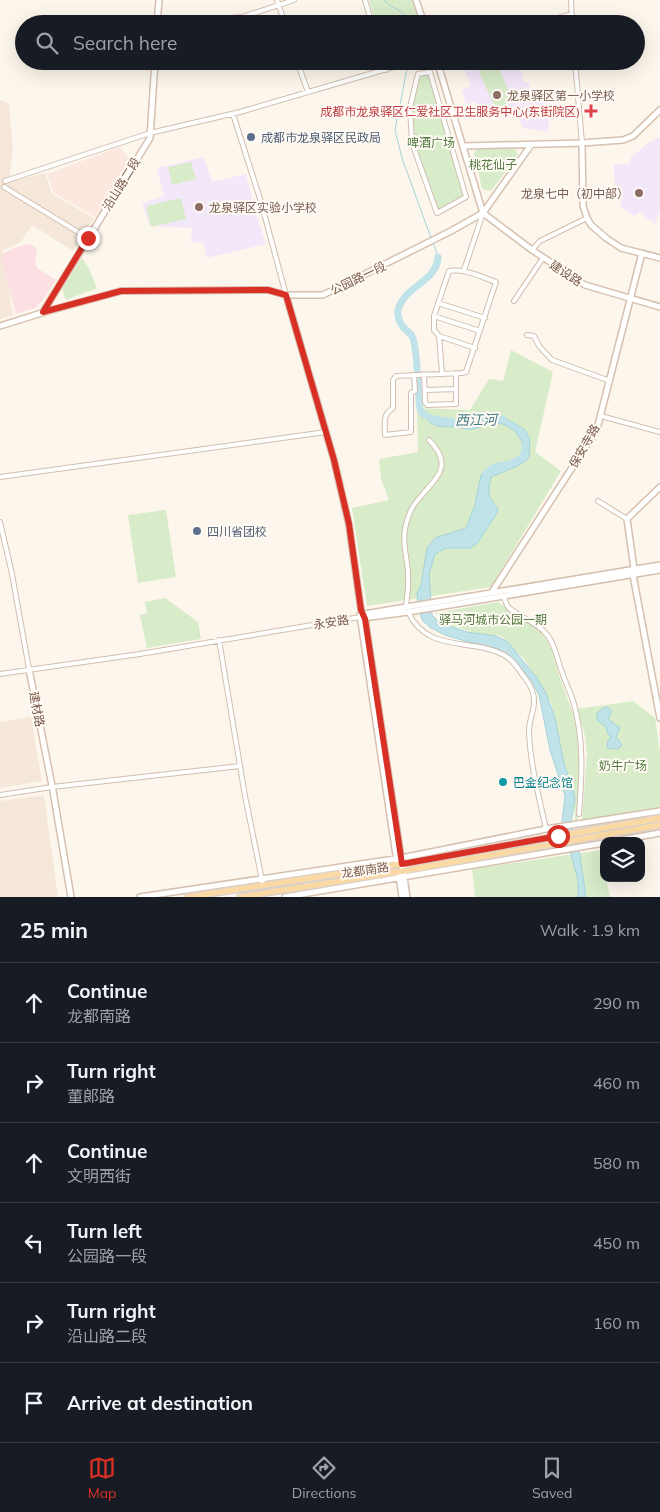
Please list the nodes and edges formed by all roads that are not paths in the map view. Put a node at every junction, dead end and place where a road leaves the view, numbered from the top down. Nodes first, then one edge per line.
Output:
1 (159, 0) edge
2 (294, 0) edge
3 (365, 0) edge
4 (416, 0) edge
5 (571, 0) edge
6 (278, 2) edge
7 (572, 14) joint
8 (158, 15) edge
9 (247, 15) edge
10 (282, 15) edge
11 (369, 15) edge
12 (421, 15) edge
13 (568, 15) edge
14 (154, 70) edge
15 (300, 70) edge
16 (385, 70) edge
17 (440, 70) edge
18 (576, 70) edge
19 (308, 92) junction
20 (660, 110) edge
21 (233, 114) junction
22 (150, 133) junction
23 (582, 143) junction
24 (531, 145) junction
25 (464, 146) junction
26 (4, 181) dead end
27 (4, 187) dead end
28 (437, 212) joint
29 (483, 214) junction
30 (587, 218) junction
31 (88, 238) junction
32 (532, 250) junction
33 (654, 250) dead end
34 (642, 253) junction
35 (653, 256) junction
36 (543, 258) junction
37 (660, 258) edge
38 (464, 270) junction
39 (286, 295) junction
40 (630, 299) junction
41 (514, 301) dead end
42 (438, 303) junction
43 (660, 307) edge
44 (43, 312) junction
45 (434, 316) junction
46 (485, 318) junction
47 (0, 326) edge
48 (480, 331) junction
49 (527, 335) dead end
50 (439, 336) junction
51 (475, 348) junction
52 (442, 373) junction
53 (456, 373) junction
54 (418, 375) junction
55 (610, 381) junction
56 (456, 389) junction
57 (425, 390) junction
58 (601, 416) junction
59 (326, 432) junction
60 (660, 432) edge
61 (429, 440) dead end
62 (0, 478) edge
63 (660, 487) edge
64 (598, 501) dead end
65 (627, 519) junction
66 (0, 522) edge
67 (660, 565) edge
68 (660, 570) edge
69 (634, 572) junction
70 (492, 592) junction
71 (503, 596) junction
72 (438, 604) junction
73 (407, 609) junction
74 (363, 615) junction
75 (219, 640) junction
76 (29, 669) junction
77 (0, 674) edge
78 (658, 692) edge
79 (660, 718) edge
80 (240, 766) junction
81 (52, 786) junction
82 (0, 795) edge
83 (660, 810) edge
84 (579, 814) dead end
85 (660, 818) edge
86 (660, 825) edge
87 (546, 829) junction
88 (660, 834) edge
89 (586, 835) junction
90 (641, 837) edge
91 (600, 844) edge
92 (400, 868) junction
93 (260, 878) junction
94 (263, 885) junction
95 (70, 897) edge
96 (140, 897) edge
97 (188, 897) edge
98 (240, 897) edge
99 (285, 897) edge
100 (402, 897) edge
101 (407, 897) edge

1 - 8 street
2 - 6 street
3 - 11 street
4 - 12 street
5 - 7 street
6 - 9 street
6 - 10 street
7 - 13 street
14 - 22 street
15 - 19 street
16 - 19 street
17 - 25 street
18 - 23 street
19 - 21 street
20 - 23 street
21 - 22 street
21 - 39 street
22 - 26 street
22 - 31 street, 沿山路二段
23 - 24 street
23 - 30 street
24 - 25 street
24 - 29 street
25 - 29 street
27 - 31 street
28 - 28 street
29 - 32 street, 建设路
29 - 38 street
29 - 39 street, 公园路一段
30 - 32 street
30 - 34 street
31 - 44 street, 沿山路二段
32 - 36 street, 建设路
33 - 35 street
34 - 35 street
34 - 40 street, 保安寺路
35 - 37 street
36 - 40 street, 建设路
36 - 41 street
38 - 42 street
38 - 46 street
39 - 44 street, 公园路一段
39 - 59 street
40 - 43 street, 建设路
40 - 55 street, 保安寺路
42 - 45 street
42 - 46 street
44 - 47 street, 公园路一段
45 - 48 street
45 - 50 street
46 - 48 street
48 - 51 street
49 - 55 street
50 - 51 street
50 - 52 street
51 - 53 street
52 - 53 street
52 - 54 street
53 - 56 street
54 - 54 street
54 - 57 street
55 - 58 street, 保安寺路
56 - 57 street
56 - 57 street
58 - 60 street
58 - 70 street, 保安寺路
59 - 62 street
59 - 74 street
61 - 73 street
63 - 65 street
64 - 65 street
65 - 69 street
66 - 76 street, 建材路
67 - 69 street
68 - 69 street
69 - 70 street
69 - 71 street
69 - 78 street
70 - 72 street
71 - 72 street
71 - 84 street
72 - 73 street
73 - 74 street
73 - 87 street
74 - 75 street, 永安路
74 - 92 street
75 - 76 street, 永安路
75 - 80 street
76 - 77 street, 永安路
76 - 81 street, 建材路
78 - 79 street
80 - 81 street
80 - 93 street
81 - 82 street
81 - 95 street, 建材路
83 - 87 street
85 - 89 main road, 龙都南路
86 - 89 main road, 龙都南路
87 - 92 street
88 - 90 street
89 - 92 main road, 龙都南路
91 - 92 street
92 - 93 street
92 - 94 main road, 龙都南路
92 - 98 main road, 龙都南路
92 - 99 street
92 - 100 street
92 - 101 street
93 - 94 street
93 - 96 street
94 - 97 main road, 龙都南路

